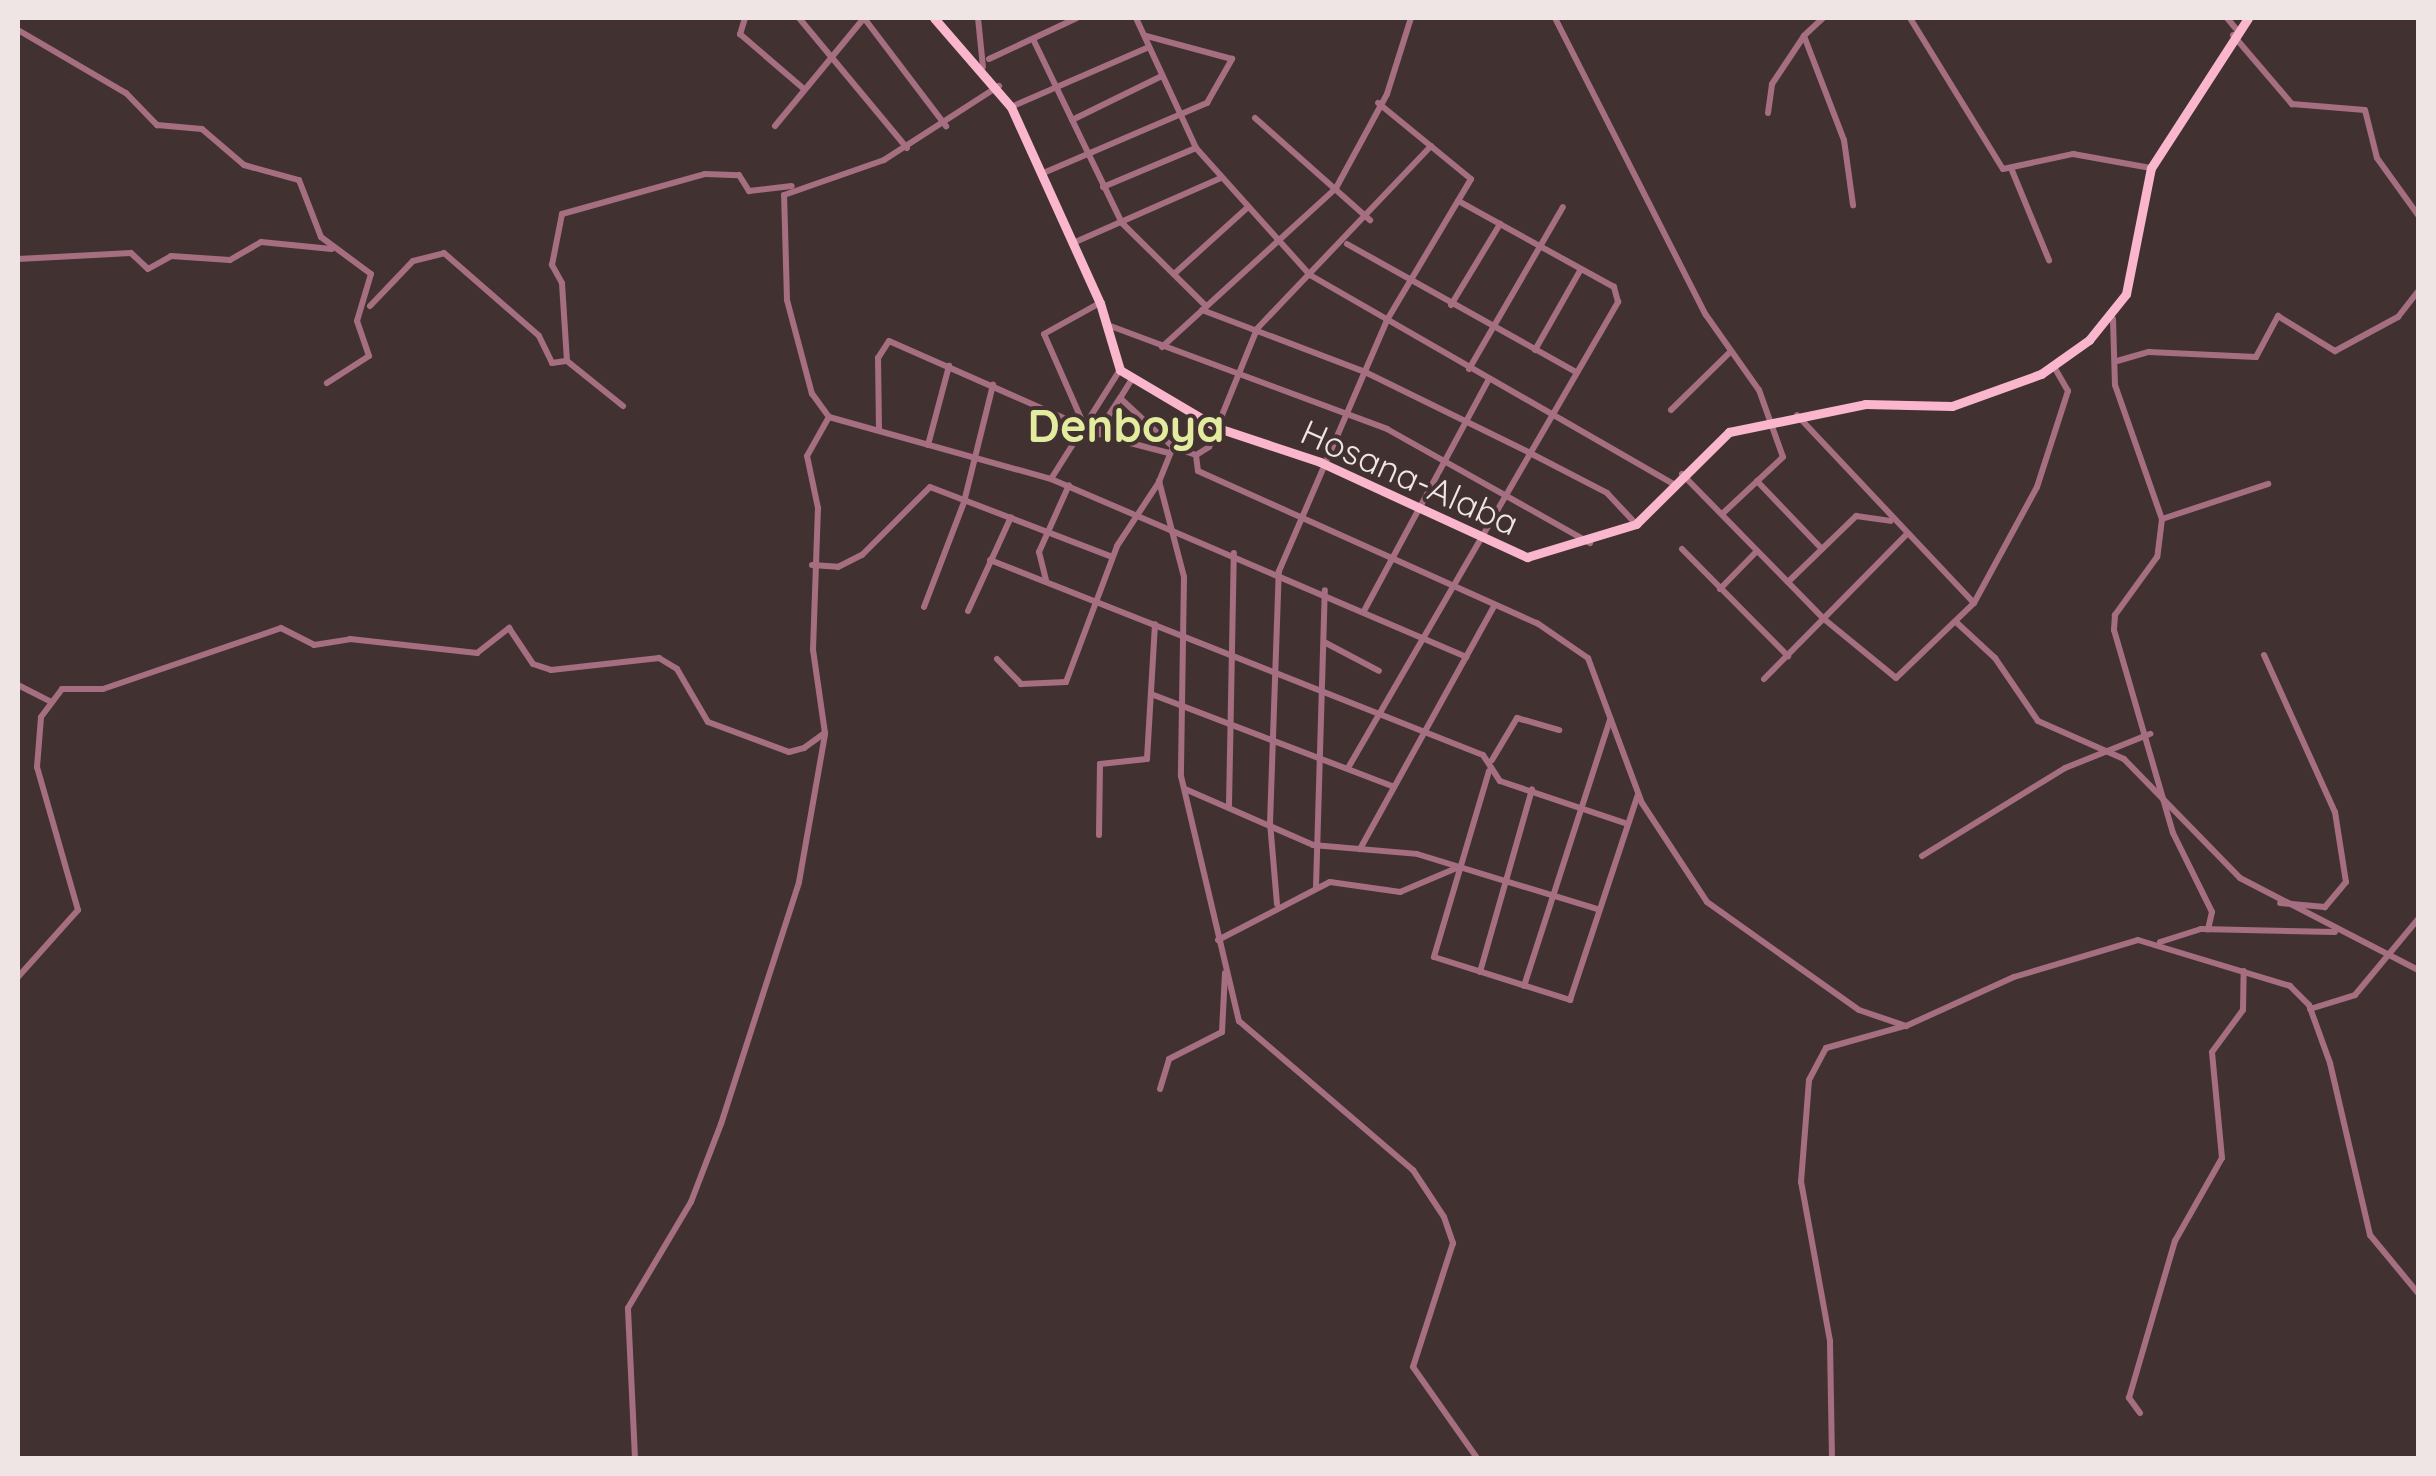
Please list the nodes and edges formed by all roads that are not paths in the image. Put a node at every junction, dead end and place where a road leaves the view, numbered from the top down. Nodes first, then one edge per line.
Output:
1 (744, 18) edge
2 (800, 18) edge
3 (864, 18) edge
4 (934, 18) edge
5 (978, 18) edge
6 (1077, 18) edge
7 (1136, 18) edge
8 (1411, 18) edge
9 (1555, 18) edge
10 (1823, 18) edge
11 (1910, 18) edge
12 (2227, 18) edge
13 (2248, 18) edge
14 (18, 30) edge
15 (2235, 32) junction
16 (1146, 36) junction
17 (1804, 36) junction
18 (1033, 39) junction
19 (1147, 48) junction
20 (835, 54) junction
21 (986, 63) junction
22 (1162, 76) junction
23 (999, 86) junction
24 (1056, 88) junction
25 (804, 89) junction
26 (1378, 103) junction
27 (1010, 107) junction
28 (1768, 113) dead end
29 (1254, 118) dead end
30 (1072, 120) junction
31 (1183, 121) junction
32 (775, 126) dead end
33 (946, 126) junction
34 (1431, 146) junction
35 (907, 148) junction
36 (1196, 148) junction
37 (1090, 153) junction
38 (2011, 168) junction
39 (2151, 168) junction
40 (1041, 174) junction
41 (1219, 179) junction
42 (793, 186) junction
43 (1103, 187) junction
44 (1336, 188) junction
45 (1458, 201) junction
46 (1853, 205) dead end
47 (1563, 207) dead end
48 (1247, 208) junction
49 (2418, 215) edge
50 (1370, 220) junction
51 (1122, 223) junction
52 (1500, 224) junction
53 (1073, 242) junction
54 (1347, 244) junction
55 (1283, 245) junction
56 (1540, 246) junction
57 (335, 249) junction
58 (18, 259) edge
59 (2049, 260) dead end
60 (1582, 269) junction
61 (1174, 274) junction
62 (1310, 275) junction
63 (1409, 283) junction
64 (2418, 291) edge
65 (1100, 303) junction
66 (1452, 306) junction
67 (1204, 308) junction
68 (366, 310) junction
69 (2113, 319) junction
70 (1387, 320) junction
71 (1104, 324) junction
72 (1493, 328) junction
73 (1257, 330) junction
74 (1162, 347) junction
75 (1534, 350) junction
76 (1730, 352) junction
77 (566, 361) junction
78 (2117, 361) junction
79 (2054, 365) junction
80 (949, 366) junction
81 (1469, 369) junction
82 (1120, 370) junction
83 (1363, 371) junction
84 (1576, 372) junction
85 (1237, 374) junction
86 (1132, 379) junction
87 (1489, 379) junction
88 (326, 382) dead end
89 (993, 385) junction
90 (1120, 398) junction
91 (623, 406) dead end
92 (1671, 410) dead end
93 (1552, 412) junction
94 (1343, 413) junction
95 (1797, 414) junction
96 (829, 417) junction
97 (1769, 419) junction
98 (1085, 425) junction
99 (1464, 425) junction
100 (1218, 428) junction
101 (879, 430) junction
102 (1098, 432) junction
103 (928, 445) junction
104 (1170, 450) junction
105 (1528, 452) junction
106 (1196, 454) junction
107 (972, 457) junction
108 (1320, 462) junction
109 (1442, 465) junction
110 (1682, 474) junction
111 (1052, 478) junction
112 (1159, 481) junction
113 (1757, 481) junction
114 (1672, 483) junction
115 (2268, 484) dead end
116 (1068, 486) junction
117 (1504, 492) junction
118 (965, 499) junction
119 (1300, 512) junction
120 (1416, 513) junction
121 (1140, 514) junction
122 (1722, 514) junction
123 (1010, 517) junction
124 (2162, 520) junction
125 (1892, 521) junction
126 (1636, 524) junction
127 (1172, 527) junction
128 (1046, 531) junction
129 (1906, 535) junction
130 (1475, 540) junction
131 (1590, 543) junction
132 (1682, 548) dead end
133 (1822, 549) junction
134 (1757, 550) junction
135 (1234, 553) junction
136 (1112, 557) junction
137 (990, 560) junction
138 (1390, 562) junction
139 (812, 564) junction
140 (1278, 571) junction
141 (1046, 581) junction
142 (1788, 582) junction
143 (1450, 588) junction
144 (1325, 590) junction
145 (1720, 590) junction
146 (1094, 600) junction
147 (1974, 603) junction
148 (924, 606) dead end
149 (1494, 606) junction
150 (968, 611) dead end
151 (1364, 611) junction
152 (1824, 619) junction
153 (1956, 622) junction
154 (1155, 624) junction
155 (1186, 636) junction
156 (1422, 640) junction
157 (1324, 642) junction
158 (1233, 654) junction
159 (2264, 655) dead end
160 (1788, 656) junction
161 (1466, 657) junction
162 (998, 659) dead end
163 (1273, 671) junction
164 (1379, 671) dead end
165 (1764, 680) dead end
166 (18, 686) edge
167 (1324, 691) junction
168 (1151, 694) junction
169 (49, 700) junction
170 (1184, 701) junction
171 (1380, 715) junction
172 (1610, 718) junction
173 (1231, 720) junction
174 (1560, 730) dead end
175 (1424, 732) junction
176 (826, 734) junction
177 (2150, 734) junction
178 (1272, 737) junction
179 (2110, 752) junction
180 (1321, 758) junction
181 (1492, 760) junction
182 (1348, 768) junction
183 (1489, 771) junction
184 (1394, 786) junction
185 (1184, 788) junction
186 (1532, 789) junction
187 (1638, 792) junction
188 (2166, 799) junction
189 (1578, 803) junction
190 (1229, 805) junction
191 (1625, 822) junction
192 (1270, 824) junction
193 (1098, 834) dead end
194 (1313, 845) junction
195 (1360, 849) junction
196 (1922, 856) dead end
197 (1460, 867) junction
198 (1504, 880) junction
199 (1316, 887) junction
200 (1554, 896) junction
201 (2280, 903) junction
202 (1277, 904) junction
203 (1597, 909) junction
204 (2418, 919) edge
205 (2208, 930) junction
206 (2337, 932) junction
207 (1218, 940) junction
208 (2159, 942) junction
209 (2392, 957) junction
210 (2244, 970) junction
211 (2418, 970) edge
212 (1225, 972) junction
213 (1480, 972) junction
214 (18, 977) edge
215 (1524, 986) junction
216 (2310, 1009) junction
217 (1906, 1026) junction
218 (1160, 1089) dead end
219 (2418, 1293) edge
220 (2140, 1413) dead end
221 (635, 1458) edge
222 (1476, 1458) edge
223 (1832, 1458) edge

1 - 25 street
2 - 20 street
3 - 20 street
3 - 33 street
4 - 21 main road
5 - 21 street
6 - 18 street
7 - 16 street
8 - 26 street
9 - 76 street
10 - 17 street
11 - 38 street
12 - 15 street
13 - 15 main road
14 - 57 street
15 - 39 main road
15 - 49 street
16 - 19 street
16 - 31 street
17 - 28 street
17 - 46 street
18 - 21 street
18 - 24 street
19 - 22 street
19 - 24 street
20 - 25 street
20 - 35 street
21 - 23 main road
22 - 30 street
22 - 31 street
23 - 27 main road
23 - 33 street
24 - 27 street
24 - 30 street
25 - 32 street
26 - 34 street
26 - 44 street
27 - 40 main road
29 - 44 street
30 - 37 street
31 - 36 street
31 - 37 street
33 - 35 street
34 - 45 street
34 - 50 street
35 - 42 street
36 - 41 street
36 - 43 street
37 - 40 street
37 - 43 street
38 - 39 street
38 - 59 street
39 - 69 main road
40 - 53 main road
41 - 48 street
41 - 51 street
42 - 77 street
42 - 96 street
43 - 51 street
44 - 50 street
44 - 55 street
45 - 52 street
45 - 63 street
47 - 56 street
48 - 55 street
48 - 61 street
50 - 54 street
51 - 53 street
51 - 61 street
52 - 56 street
52 - 66 street
53 - 65 main road
54 - 62 street
54 - 63 street
55 - 62 street
55 - 67 street
56 - 60 street
56 - 72 street
57 - 58 street
57 - 68 street
60 - 75 street
60 - 84 street
61 - 67 street
62 - 70 street
62 - 73 street
63 - 66 street
63 - 70 street
64 - 78 street
65 - 71 main road
65 - 98 street
66 - 72 street
67 - 73 street
67 - 74 street
68 - 77 street
68 - 88 street
69 - 78 street
69 - 79 main road, Hosana-Alaba
70 - 81 street
70 - 83 street
71 - 74 street
71 - 82 main road
72 - 75 street
72 - 81 street
73 - 83 street
73 - 85 street
74 - 85 street
75 - 84 street
76 - 92 street
76 - 97 street
77 - 91 street
78 - 124 street
79 - 95 main road, Hosana-Alaba
79 - 147 street
80 - 89 street
80 - 101 street
80 - 103 street
81 - 87 street
82 - 86 main road, Hosana-Alaba
82 - 98 street
83 - 94 street
83 - 99 street
84 - 93 street
85 - 94 street
85 - 100 street
86 - 90 street
86 - 100 main road, Hosana-Alaba
87 - 93 street
87 - 99 street
89 - 98 street
89 - 107 street
90 - 102 street
90 - 104 street
93 - 105 street
93 - 114 street
94 - 108 street
94 - 109 street
95 - 97 main road, Hosana-Alaba
95 - 125 street
96 - 101 street
96 - 139 street
97 - 110 main road, Hosana-Alaba
97 - 113 street
98 - 102 street
98 - 111 street
99 - 105 street
99 - 109 street
100 - 106 street
100 - 108 main road, Hosana-Alaba
101 - 103 street
102 - 104 street
103 - 107 street
104 - 106 street
104 - 112 street
105 - 117 street
105 - 126 street
106 - 119 street
107 - 111 street
107 - 118 street
108 - 119 street
108 - 120 main road, Hosana-Alaba
109 - 117 street
109 - 120 street
110 - 114 main road, Hosana-Alaba
110 - 122 street
111 - 116 street
112 - 121 street
112 - 127 street
113 - 122 street
113 - 133 street
114 - 126 main road, Hosana-Alaba
115 - 124 street
116 - 121 street
116 - 128 street
117 - 130 street
117 - 131 street
118 - 123 street
118 - 139 street
118 - 148 street
119 - 138 street
119 - 140 street
120 - 130 main road, Hosana-Alaba
120 - 138 street
121 - 127 street
121 - 136 street
122 - 134 street
123 - 128 street
123 - 137 street
124 - 177 street
125 - 129 street
125 - 133 street
126 - 131 main road, Hosana-Alaba
127 - 135 street
127 - 155 street
128 - 136 street
128 - 141 street
129 - 147 street
129 - 152 street
130 - 131 main road, Hosana-Alaba
130 - 143 street
132 - 145 street
133 - 142 street
134 - 142 street
134 - 145 street
135 - 140 street
135 - 158 street
136 - 146 street
137 - 141 street
137 - 150 street
138 - 143 street
138 - 151 street
139 - 176 street
140 - 144 street
140 - 163 street
141 - 146 street
142 - 152 street
143 - 149 street
143 - 156 street
144 - 151 street
144 - 157 street
145 - 160 street
146 - 154 street
146 - 162 street
147 - 153 street
149 - 161 street
149 - 172 street
151 - 156 street
152 - 153 street
152 - 160 street
153 - 179 street
154 - 155 street
154 - 168 street
155 - 158 street
155 - 170 street
156 - 161 street
156 - 171 street
157 - 164 street
157 - 167 street
158 - 163 street
158 - 173 street
159 - 201 street
160 - 165 street
161 - 175 street
163 - 167 street
163 - 178 street
166 - 169 street
167 - 171 street
167 - 180 street
168 - 170 street
168 - 193 street
169 - 176 street
169 - 214 street
170 - 173 street
170 - 185 street
171 - 175 street
171 - 182 street
172 - 187 street
172 - 189 street
173 - 178 street
173 - 190 street
174 - 181 street
175 - 181 street
175 - 184 street
176 - 221 street
177 - 179 street
177 - 188 street
178 - 180 street
178 - 192 street
179 - 188 street
179 - 196 street
180 - 182 street
180 - 194 street
181 - 183 street
182 - 184 street
183 - 186 street
183 - 197 street
184 - 195 street
185 - 190 street
185 - 207 street
186 - 189 street
186 - 198 street
187 - 191 street
187 - 217 street
188 - 201 street
188 - 205 street
189 - 191 street
189 - 200 street
190 - 192 street
191 - 203 street
192 - 194 street
192 - 202 street
194 - 195 street
194 - 199 street
195 - 197 street
197 - 198 street
197 - 199 street
197 - 213 street
198 - 200 street
198 - 213 street
199 - 202 street
200 - 203 street
200 - 215 street
201 - 206 street
202 - 207 street
203 - 215 street
204 - 209 street
205 - 206 street
205 - 208 street
206 - 209 street
207 - 212 street
208 - 210 street
208 - 217 street
209 - 211 street
209 - 216 street
210 - 216 street
210 - 220 street
212 - 218 street
212 - 222 street
213 - 215 street
216 - 219 street
217 - 223 street

